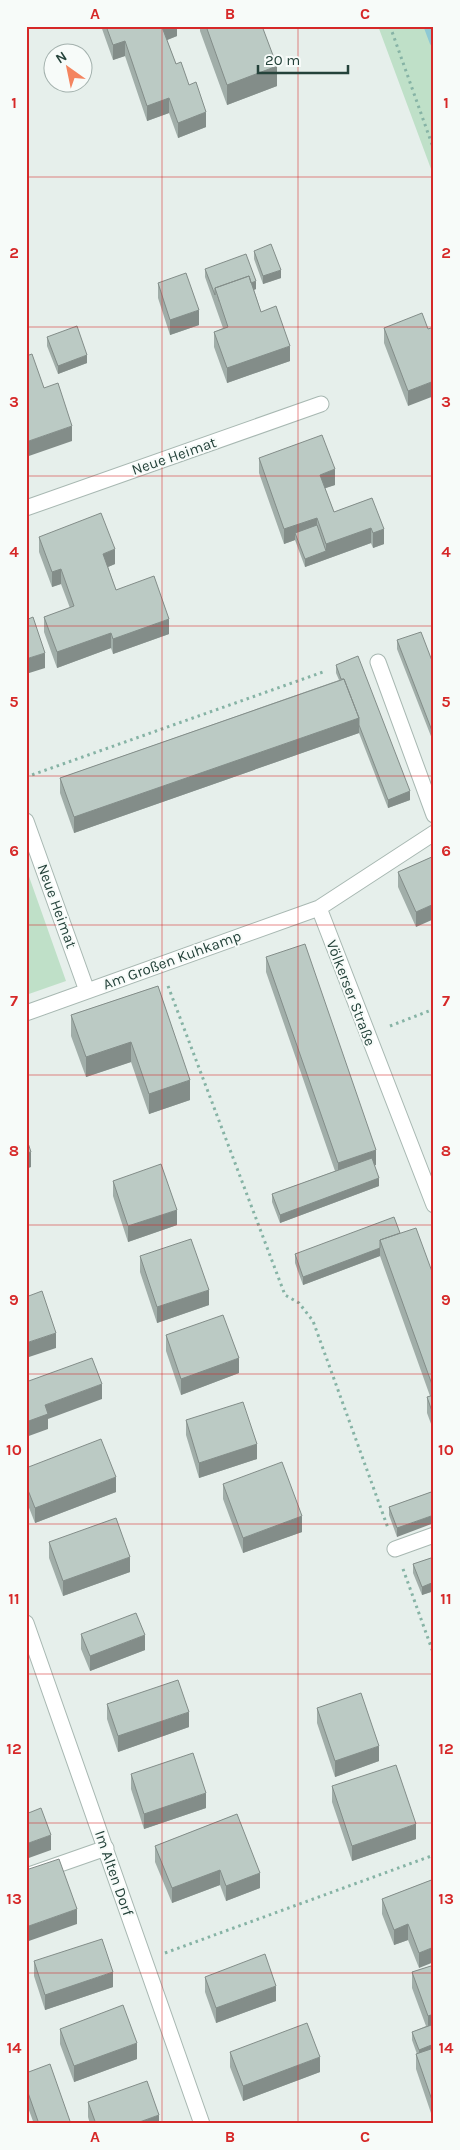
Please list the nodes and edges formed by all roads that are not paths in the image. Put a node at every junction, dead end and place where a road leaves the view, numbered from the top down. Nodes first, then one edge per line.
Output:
1 (321, 404) dead end
2 (26, 508) edge
3 (378, 662) dead end
4 (434, 815) edge
5 (26, 821) edge
6 (434, 833) edge
7 (319, 908) junction
8 (87, 991) junction
9 (26, 1014) edge
10 (434, 1205) edge
11 (434, 1535) edge
12 (396, 1549) road end
13 (26, 1623) edge
14 (106, 1848) junction
15 (26, 1876) edge
16 (202, 2124) edge

1 - 2 street, Neue Heimat
3 - 4 street
5 - 8 street, Neue Heimat
6 - 7 street
7 - 8 street, Am Großen Kuhkamp
7 - 10 street, Völkerser Straße
8 - 9 street, Am Großen Kuhkamp
11 - 12 street
13 - 14 street, Im Alten Dorf
14 - 15 street
14 - 16 street, Im Alten Dorf

